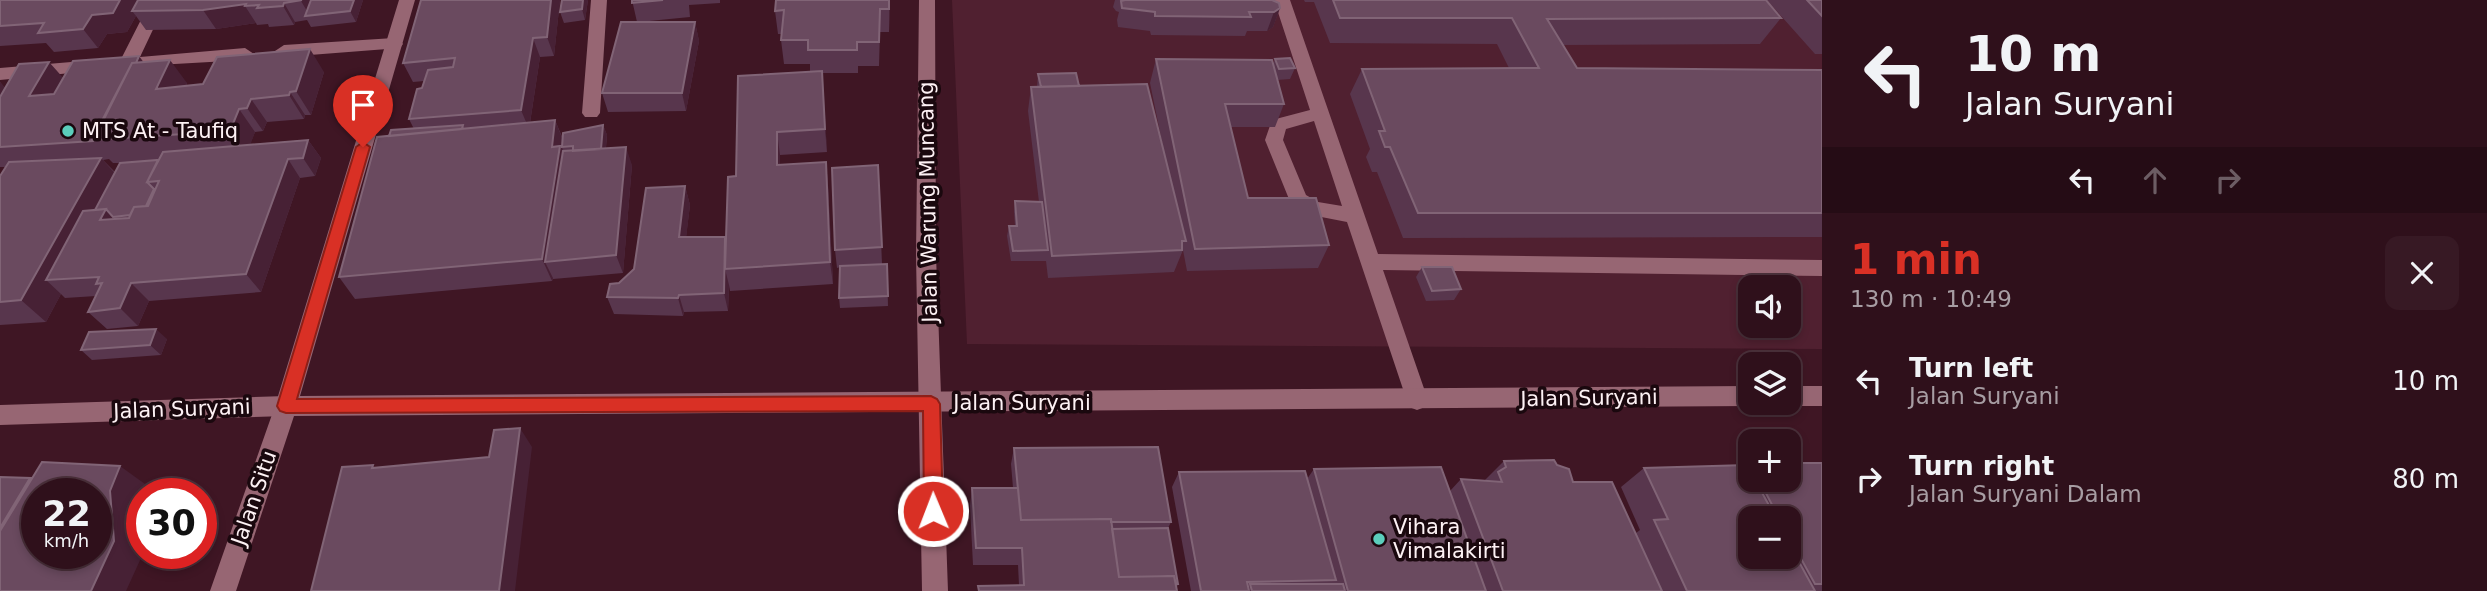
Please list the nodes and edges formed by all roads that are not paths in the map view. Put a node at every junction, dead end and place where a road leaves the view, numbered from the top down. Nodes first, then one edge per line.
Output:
1 (159, 0) edge
2 (407, 0) edge
3 (599, 0) edge
4 (927, 0) edge
5 (1282, 0) edge
6 (394, 44) junction
7 (128, 63) junction
8 (0, 74) edge
9 (592, 113) dead end
10 (1321, 113) junction
11 (1355, 215) junction
12 (1370, 262) junction
13 (1822, 268) edge
14 (1738, 396) edge
15 (1801, 396) edge
16 (1822, 396) edge
17 (1417, 400) junction
18 (931, 404) junction
19 (286, 406) junction
20 (0, 415) edge
21 (223, 591) edge
22 (935, 591) edge

1 - 7 street
2 - 6 street, Jalan Situ
3 - 9 street
4 - 18 street, Jalan Warung Muncang
5 - 10 street
6 - 7 street
6 - 19 street, Jalan Situ
7 - 8 street
10 - 11 street
10 - 11 street
11 - 12 street
12 - 13 street
12 - 17 street
14 - 17 street, Jalan Suryani
15 - 16 street
17 - 18 street, Jalan Suryani
18 - 19 street, Jalan Suryani
18 - 22 street, Jalan Warung Muncang
19 - 20 street, Jalan Suryani
19 - 21 street, Jalan Situ

